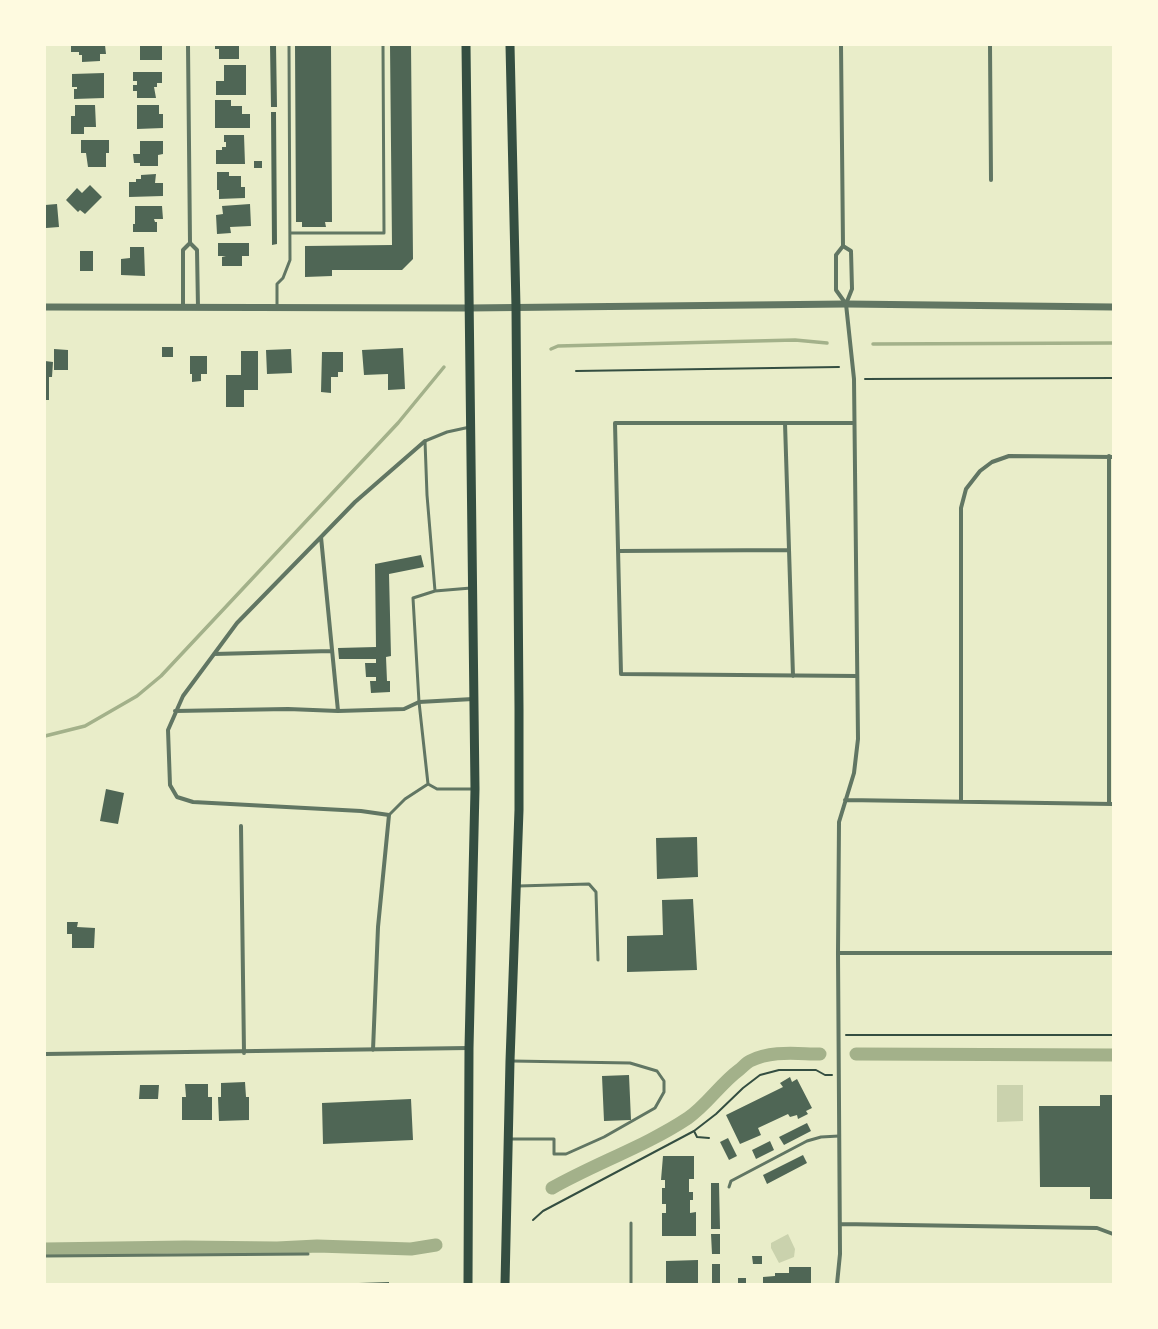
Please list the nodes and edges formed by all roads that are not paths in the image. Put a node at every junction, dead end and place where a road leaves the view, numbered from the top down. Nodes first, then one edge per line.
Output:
1 (188, 45) edge
2 (289, 45) edge
3 (383, 45) edge
4 (466, 45) edge
5 (510, 45) edge
6 (842, 45) edge
7 (990, 45) edge
8 (991, 180) dead end
9 (290, 233) junction
10 (190, 243) junction
11 (843, 246) junction
12 (846, 304) junction
13 (45, 307) edge
14 (516, 307) junction
15 (1113, 307) edge
16 (183, 308) junction
17 (198, 308) junction
18 (277, 308) junction
19 (468, 308) junction
20 (785, 423) junction
21 (854, 424) junction
22 (470, 427) junction
23 (425, 441) junction
24 (1111, 456) edge
25 (320, 537) junction
26 (789, 550) junction
27 (618, 551) junction
28 (473, 587) junction
29 (435, 592) junction
30 (331, 651) junction
31 (214, 654) junction
32 (793, 676) junction
33 (857, 676) junction
34 (475, 699) junction
35 (419, 702) junction
36 (175, 711) junction
37 (338, 711) junction
38 (428, 784) junction
39 (475, 790) junction
40 (845, 800) junction
41 (961, 801) junction
42 (1111, 804) edge
43 (389, 815) junction
44 (241, 826) dead end
45 (516, 886) junction
46 (838, 952) junction
47 (1113, 952) edge
48 (598, 960) dead end
49 (469, 1048) junction
50 (373, 1050) junction
51 (244, 1053) junction
52 (45, 1054) edge
53 (510, 1061) junction
54 (840, 1136) junction
55 (508, 1139) junction
56 (729, 1187) dead end
57 (631, 1223) dead end
58 (840, 1224) junction
59 (1113, 1234) edge
60 (308, 1254) dead end
61 (45, 1256) edge
62 (468, 1284) edge
63 (505, 1284) edge
64 (631, 1284) edge
65 (837, 1284) edge

1 - 10 street
2 - 9 lane
3 - 9 lane
4 - 19 main road
5 - 14 main road
6 - 11 street
7 - 8 street
9 - 18 lane
10 - 16 street
10 - 17 street
11 - 12 street
11 - 12 street
12 - 14 street
12 - 15 street
12 - 21 street
13 - 16 street
14 - 19 street
14 - 45 main road
16 - 17 street
17 - 18 street
18 - 19 street
19 - 22 main road
20 - 21 street
20 - 26 street
20 - 27 street
21 - 33 street
22 - 23 lane
22 - 28 main road
23 - 25 street
23 - 29 lane
24 - 41 street
24 - 42 street
25 - 30 street
25 - 31 street
26 - 27 street
26 - 32 street
27 - 32 street
28 - 29 lane
28 - 34 main road
29 - 35 lane
30 - 31 street
30 - 37 street
31 - 36 street
32 - 33 street
33 - 40 street
34 - 35 street
34 - 39 main road
35 - 37 street
35 - 38 lane
36 - 37 street
36 - 43 street
38 - 39 lane
38 - 43 lane
39 - 49 main road
40 - 41 street
40 - 46 street
41 - 42 street
43 - 50 street
44 - 51 street
45 - 48 lane
45 - 53 main road
46 - 47 street
46 - 54 street
49 - 50 street
49 - 62 main road
50 - 51 street
51 - 52 street
53 - 55 main road
53 - 55 lane
54 - 56 lane
54 - 58 street
55 - 63 main road
57 - 64 lane
58 - 59 street
58 - 65 street
60 - 61 lane

